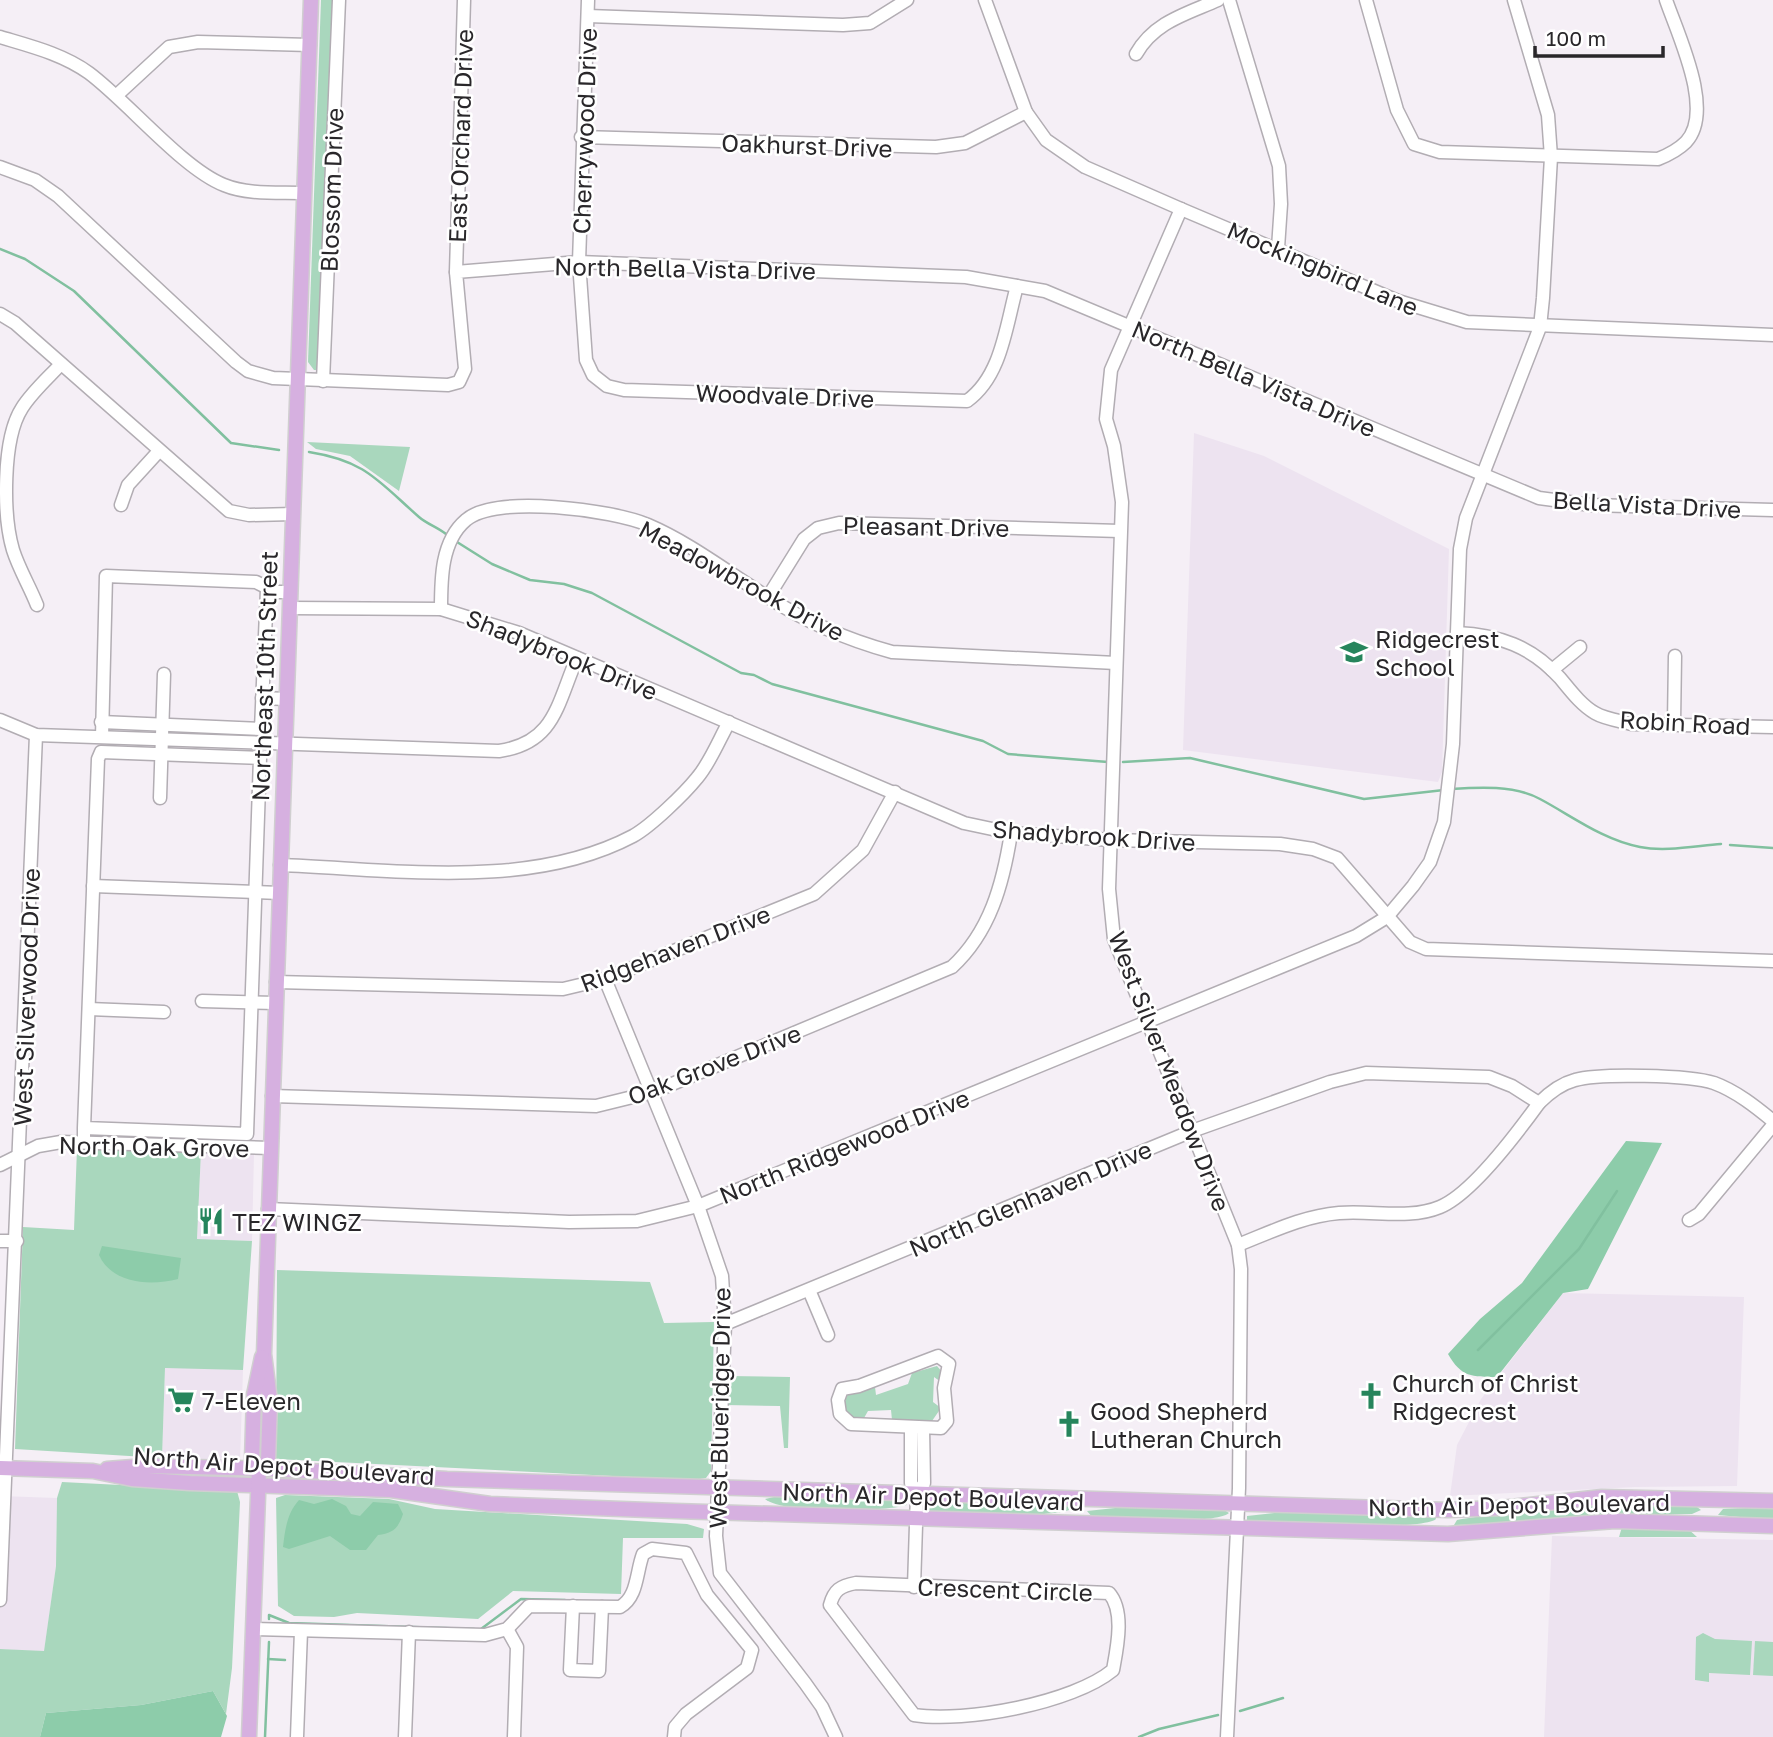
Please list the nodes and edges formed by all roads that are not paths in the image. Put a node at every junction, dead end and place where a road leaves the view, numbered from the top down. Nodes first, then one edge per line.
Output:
1 (311, 0) edge
2 (339, 0) edge
3 (464, 0) edge
4 (588, 0) edge
5 (907, 0) edge
6 (986, 0) edge
7 (1218, 0) edge
8 (1229, 0) edge
9 (1366, 0) edge
10 (1514, 0) edge
11 (1667, 0) edge
12 (588, 16) junction
13 (0, 37) edge
14 (310, 45) junction
15 (1136, 54) dead end
16 (117, 95) junction
17 (1026, 112) junction
18 (581, 137) junction
19 (1551, 157) junction
20 (0, 167) edge
21 (304, 193) junction
22 (1181, 209) junction
23 (1278, 248) junction
24 (579, 262) junction
25 (456, 272) junction
26 (1017, 286) junction
27 (0, 314) edge
28 (1132, 326) junction
29 (1540, 327) junction
30 (1773, 335) edge
31 (61, 364) junction
32 (297, 380) junction
33 (323, 381) junction
34 (159, 451) junction
35 (1482, 476) junction
36 (121, 505) dead end
37 (1773, 510) edge
38 (293, 514) junction
39 (1120, 531) junction
40 (267, 589) junction
41 (290, 592) junction
42 (768, 597) junction
43 (37, 604) dead end
44 (290, 608) junction
45 (441, 609) junction
46 (1457, 633) junction
47 (1580, 647) dead end
48 (1675, 656) dead end
49 (577, 658) junction
50 (1116, 663) junction
51 (1552, 670) junction
52 (164, 674) dead end
53 (262, 698) junction
54 (286, 699) junction
55 (0, 720) edge
56 (101, 722) junction
57 (729, 722) junction
58 (1674, 723) junction
59 (162, 724) junction
60 (1773, 727) edge
61 (36, 735) junction
62 (102, 737) junction
63 (162, 739) junction
64 (285, 744) junction
65 (162, 754) junction
66 (895, 792) junction
67 (160, 798) dead end
68 (1011, 833) junction
69 (1111, 840) junction
70 (281, 865) junction
71 (93, 886) junction
72 (255, 892) junction
73 (280, 893) junction
74 (1387, 917) junction
75 (1773, 961) edge
76 (605, 979) junction
77 (276, 982) junction
78 (202, 1001) dead end
79 (252, 1002) junction
80 (276, 1003) junction
81 (89, 1009) junction
82 (164, 1012) dead end
83 (1146, 1021) junction
84 (653, 1092) junction
85 (272, 1096) junction
86 (1539, 1103) junction
87 (1773, 1123) edge
88 (84, 1128) junction
89 (1192, 1131) junction
90 (84, 1142) junction
91 (270, 1148) junction
92 (20, 1155) junction
93 (0, 1165) edge
94 (698, 1206) junction
95 (268, 1209) junction
96 (1689, 1220) dead end
97 (0, 1241) edge
98 (17, 1241) junction
99 (1238, 1245) junction
100 (809, 1290) junction
101 (725, 1324) junction
102 (828, 1335) dead end
103 (6, 1349) edge
104 (917, 1427) junction
105 (3, 1468) edge
106 (259, 1469) junction
107 (93, 1471) junction
108 (491, 1480) junction
109 (258, 1486) junction
110 (718, 1488) junction
111 (747, 1488) junction
112 (917, 1494) junction
113 (1079, 1499) junction
114 (1773, 1501) edge
115 (1237, 1503) junction
116 (490, 1504) junction
117 (1448, 1510) junction
118 (717, 1512) junction
119 (772, 1514) junction
120 (916, 1518) junction
121 (1078, 1523) junction
122 (1773, 1526) edge
123 (1236, 1528) junction
124 (1448, 1534) junction
125 (717, 1553) junction
126 (692, 1562) junction
127 (719, 1571) junction
128 (699, 1581) junction
129 (914, 1587) junction
130 (0, 1600) edge
131 (573, 1606) junction
132 (602, 1608) junction
133 (253, 1629) junction
134 (507, 1629) junction
135 (301, 1631) junction
136 (409, 1632) junction
137 (249, 1737) edge
138 (296, 1737) edge
139 (405, 1737) edge
140 (514, 1737) edge
141 (674, 1737) edge
142 (836, 1737) edge
143 (1227, 1737) edge

1 - 14 main road, Northeast 10th Street
2 - 33 street, Blossom Drive
3 - 25 street, East Orchard Drive
4 - 12 street, Cherrywood Drive
5 - 12 street
6 - 17 street, Mockingbird Lane
7 - 15 street
8 - 23 street
9 - 19 street
10 - 19 street
11 - 19 street
12 - 18 street, Cherrywood Drive
13 - 16 street
14 - 16 street
14 - 21 main road, Northeast 10th Street
16 - 21 street
17 - 18 street, Oakhurst Drive
17 - 22 street, Mockingbird Lane
18 - 24 street, Cherrywood Drive
19 - 29 street
20 - 32 street
21 - 32 main road, Northeast 10th Street
22 - 23 street, Mockingbird Lane
22 - 28 street, West Silver Meadow Drive
23 - 29 street, Mockingbird Lane
24 - 25 street, North Bella Vista Drive
24 - 26 street, North Bella Vista Drive
24 - 26 street, Woodvale Drive
25 - 33 street
26 - 28 street, North Bella Vista Drive
27 - 31 street
28 - 35 street, North Bella Vista Drive
28 - 39 street, West Silver Meadow Drive
29 - 30 street, Mockingbird Lane
29 - 35 street
31 - 34 street
31 - 43 street
32 - 33 street
32 - 38 main road, Northeast 10th Street
34 - 36 street
34 - 38 street
35 - 37 street, Bella Vista Drive
35 - 46 street
38 - 41 main road, Northeast 10th Street
39 - 42 street, Pleasant Drive
39 - 50 street, West Silver Meadow Drive
40 - 41 street
40 - 53 street
40 - 56 street
41 - 44 main road, Northeast 10th Street
42 - 45 street, Meadowbrook Drive
42 - 50 street, Meadowbrook Drive
44 - 45 street, Shadybrook Drive
44 - 54 main road, Northeast 10th Street
45 - 49 street, Shadybrook Drive
46 - 51 street, Robin Road
46 - 74 street
47 - 51 street
48 - 58 street
49 - 57 street, Shadybrook Drive
49 - 64 street
50 - 69 street, West Silver Meadow Drive
51 - 58 street, Robin Road
52 - 59 street
53 - 54 street
53 - 59 street
54 - 64 main road, Northeast 10th Street
55 - 61 street
56 - 59 street
56 - 62 street
57 - 66 street, Shadybrook Drive
57 - 70 street
58 - 60 street, Robin Road
59 - 63 street
61 - 62 street
61 - 92 street, West Silverwood Drive
62 - 63 street
63 - 64 street
63 - 65 street
64 - 70 main road, Northeast 10th Street
65 - 67 street
65 - 71 street
65 - 72 street
66 - 68 street, Shadybrook Drive
66 - 76 street, Ridgehaven Drive
68 - 69 street, Shadybrook Drive
68 - 84 street, Oak Grove Drive
69 - 74 street, Shadybrook Drive
69 - 83 street, West Silver Meadow Drive
70 - 73 main road, Northeast 10th Street
71 - 72 street
71 - 81 street
72 - 73 street
72 - 79 street
73 - 77 main road, Northeast 10th Street
74 - 75 street, Shadybrook Drive
74 - 83 street, North Ridgewood Drive
76 - 77 street, Ridgehaven Drive
76 - 84 street, West Blueridge Drive
77 - 80 main road, Northeast 10th Street
78 - 79 street
79 - 80 street
79 - 88 street
80 - 85 main road, Northeast 10th Street
81 - 82 street
81 - 88 street
83 - 89 street, West Silver Meadow Drive
83 - 94 street, North Ridgewood Drive
84 - 85 street, Oak Grove Drive
84 - 94 street, West Blueridge Drive
85 - 91 main road, Northeast 10th Street
86 - 87 street
86 - 89 street, North Glenhaven Drive
86 - 99 street
87 - 96 street
88 - 90 street
89 - 99 street, West Silver Meadow Drive
89 - 100 street, North Glenhaven Drive
90 - 91 street, North Oak Grove
90 - 92 street, North Oak Grove
91 - 95 main road, Northeast 10th Street
92 - 93 street, North Oak Grove
92 - 98 street, West Silverwood Drive
94 - 95 street, North Ridgewood Drive
94 - 101 street, West Blueridge Drive
95 - 106 main road, Northeast 10th Street
97 - 98 street
98 - 103 street, West Silverwood Drive
99 - 115 street, West Silver Meadow Drive
100 - 101 street, North Glenhaven Drive
100 - 102 street
101 - 110 street, West Blueridge Drive
103 - 105 street, West Silverwood Drive
104 - 104 street
104 - 112 street
105 - 107 main road, North Air Depot Boulevard
105 - 130 street, West Silverwood Drive
106 - 107 main road, North Air Depot Boulevard
106 - 108 main road, North Air Depot Boulevard
106 - 109 main road, Northeast 10th Street
107 - 109 main road, North Air Depot Boulevard
108 - 110 main road, North Air Depot Boulevard
108 - 116 main road
109 - 116 main road, North Air Depot Boulevard
109 - 133 main road, Northeast 10th Street
110 - 111 main road, North Air Depot Boulevard
110 - 118 street, West Blueridge Drive
111 - 112 main road, North Air Depot Boulevard
111 - 119 main road
112 - 113 main road, North Air Depot Boulevard
112 - 120 street
113 - 115 main road, North Air Depot Boulevard
113 - 121 main road
114 - 117 main road, North Air Depot Boulevard
115 - 117 main road, North Air Depot Boulevard
115 - 123 street, West Silver Meadow Drive
116 - 118 main road, North Air Depot Boulevard
117 - 124 main road
118 - 119 main road, North Air Depot Boulevard
118 - 125 street, West Blueridge Drive
119 - 120 main road, North Air Depot Boulevard
120 - 121 main road, North Air Depot Boulevard
120 - 129 street
121 - 123 main road, North Air Depot Boulevard
122 - 124 main road, North Air Depot Boulevard
123 - 124 main road, North Air Depot Boulevard
123 - 143 street, West Silver Meadow Drive
125 - 126 street
125 - 127 street, West Blueridge Drive
126 - 128 street
126 - 132 street
127 - 128 street
127 - 142 street
128 - 141 street
129 - 129 street, Crescent Circle
131 - 132 street
131 - 132 street
131 - 134 street
133 - 135 street
133 - 137 main road, Northeast 10th Street
134 - 136 street
134 - 140 street
135 - 136 street
135 - 138 street
136 - 139 street

